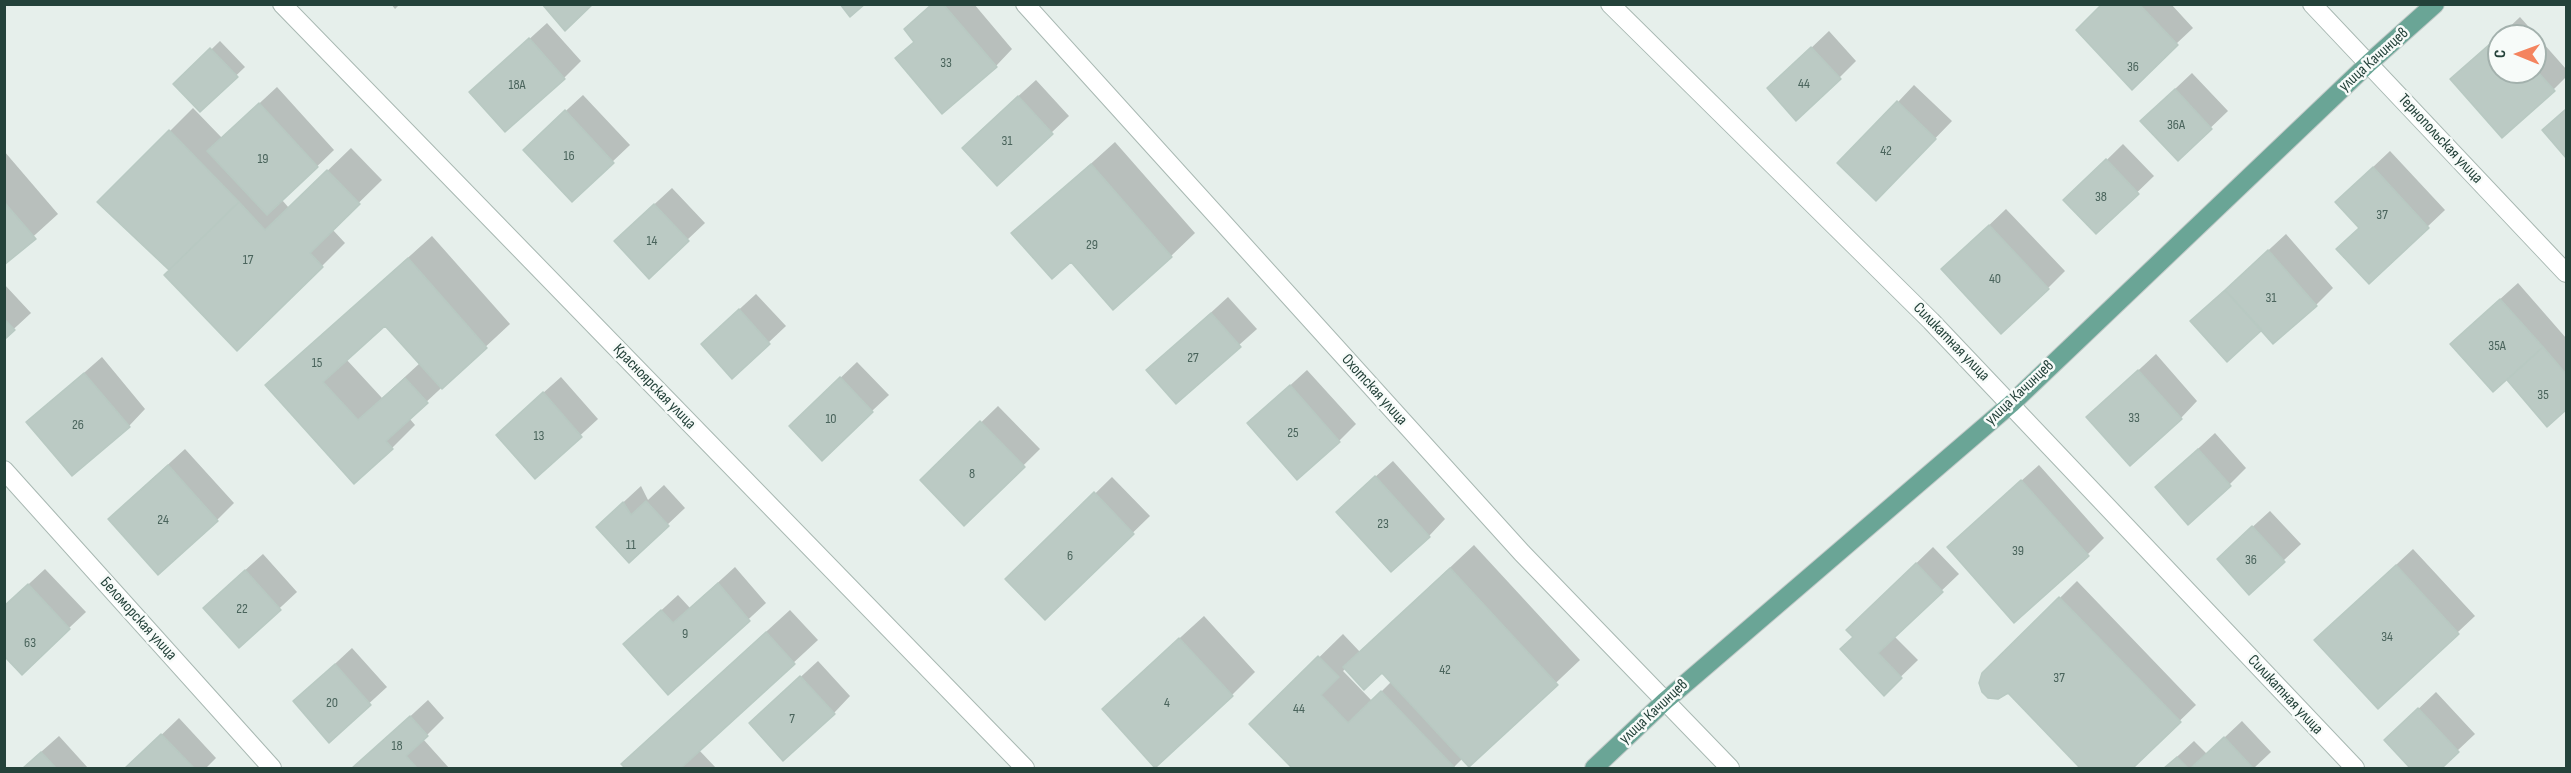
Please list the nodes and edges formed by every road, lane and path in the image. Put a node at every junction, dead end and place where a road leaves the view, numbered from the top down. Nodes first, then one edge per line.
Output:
1 (282, 4) edge
2 (1024, 4) edge
3 (1610, 4) edge
4 (2312, 4) edge
5 (2435, 4) edge
6 (2369, 63) junction
7 (2566, 273) edge
8 (2011, 404) junction
9 (4, 470) edge
10 (1665, 701) junction
11 (272, 768) edge
12 (1025, 768) edge
13 (1594, 768) edge
14 (1730, 768) edge
15 (2355, 768) edge

1 - 12 street, Красноярская улица
2 - 10 street, Охотская улица
3 - 8 street, Силикатная улица
4 - 6 street, Тернопольская улица
5 - 6 main road, улица Качинцев
6 - 7 street, Тернопольская улица
6 - 8 main road, улица Качинцев
8 - 10 main road, улица Качинцев
8 - 15 street, Силикатная улица
9 - 11 street, Беломорская улица
10 - 13 main road, улица Качинцев
10 - 14 street, Охотская улица

